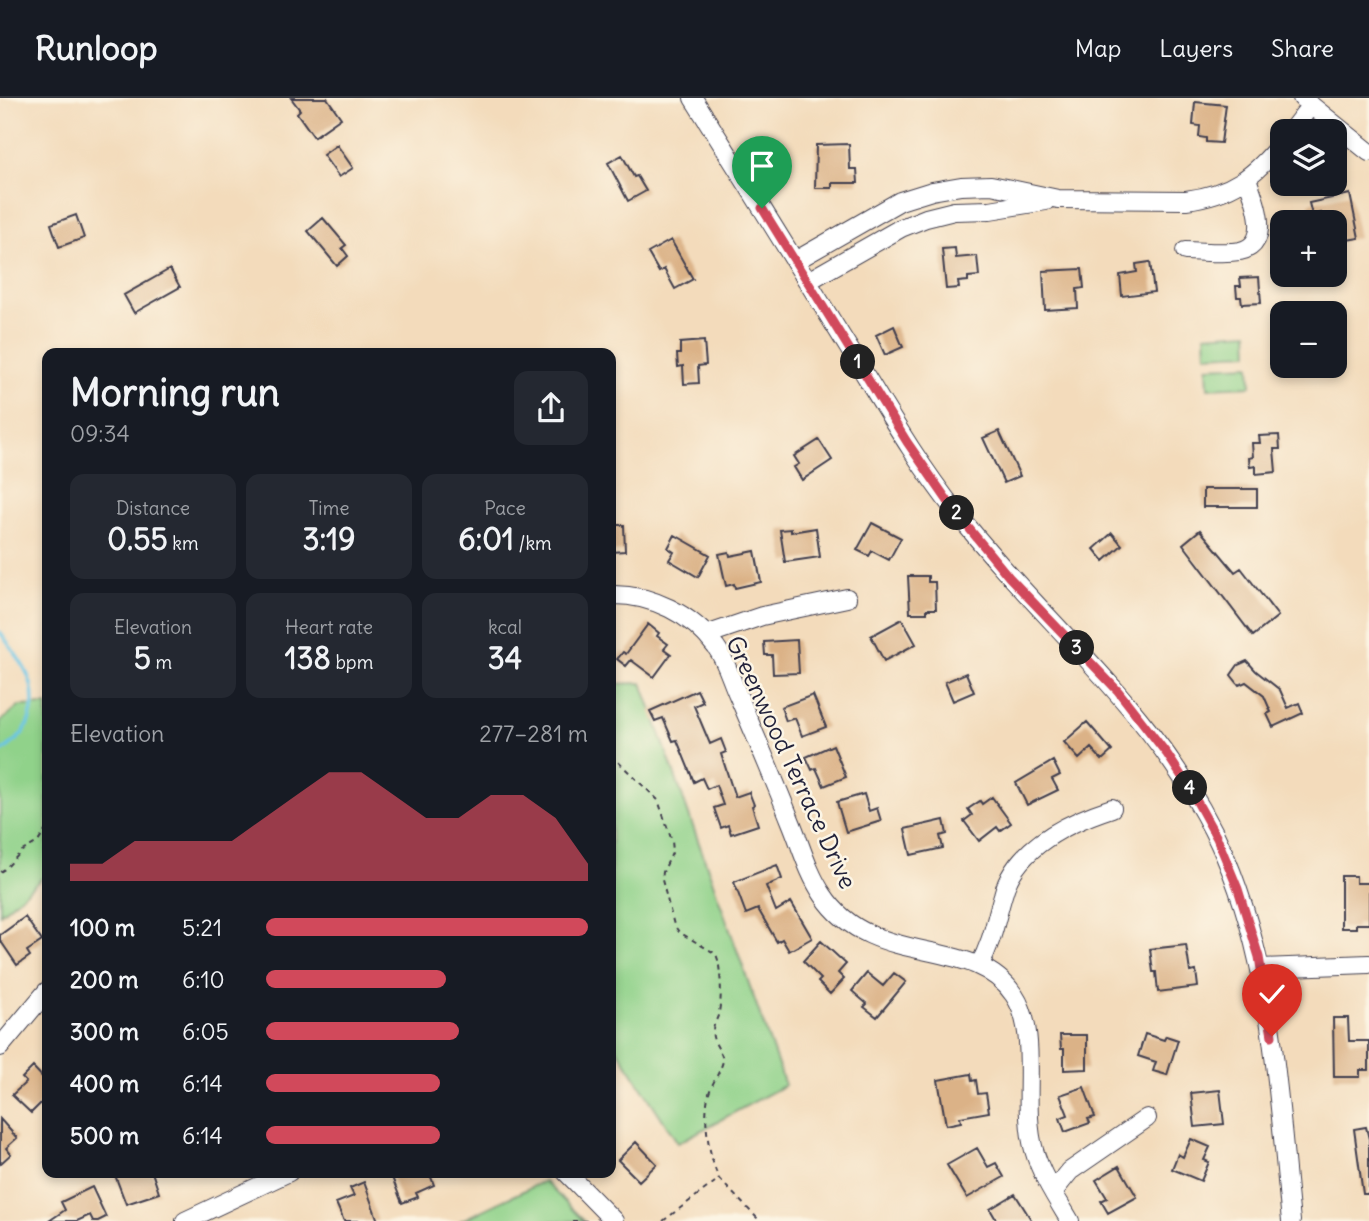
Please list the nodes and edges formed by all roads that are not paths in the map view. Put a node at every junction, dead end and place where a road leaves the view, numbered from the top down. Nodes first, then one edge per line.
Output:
1 (693, 98) edge
2 (1307, 102) edge
3 (1298, 119) edge
4 (1369, 152) edge
5 (1270, 157) edge
6 (1247, 179) junction
7 (1058, 198) junction
8 (1185, 251) dead end
9 (795, 261) junction
10 (808, 281) junction
11 (616, 596) edge
12 (847, 598) dead end
13 (706, 635) junction
14 (1112, 808) dead end
15 (1369, 964) edge
16 (979, 966) junction
17 (1260, 968) junction
18 (42, 997) edge
19 (0, 1046) edge
20 (1147, 1118) dead end
21 (276, 1178) edge
22 (572, 1178) edge
23 (1053, 1192) junction
24 (185, 1221) edge
25 (614, 1221) edge
26 (1070, 1221) edge
27 (1291, 1221) edge

1 - 9 street
2 - 3 street
2 - 4 street
5 - 6 street
6 - 7 street
6 - 8 street
7 - 9 street
7 - 10 street
9 - 10 street
10 - 17 street
11 - 13 street, Greenwood Terrace Drive
12 - 13 street
13 - 16 street, Greenwood Terrace Drive
14 - 16 street
15 - 17 street
16 - 23 street, Greenwood Terrace Drive
17 - 27 street
18 - 19 street
20 - 23 street
21 - 24 street
22 - 25 street
23 - 26 street, Greenwood Terrace Drive

